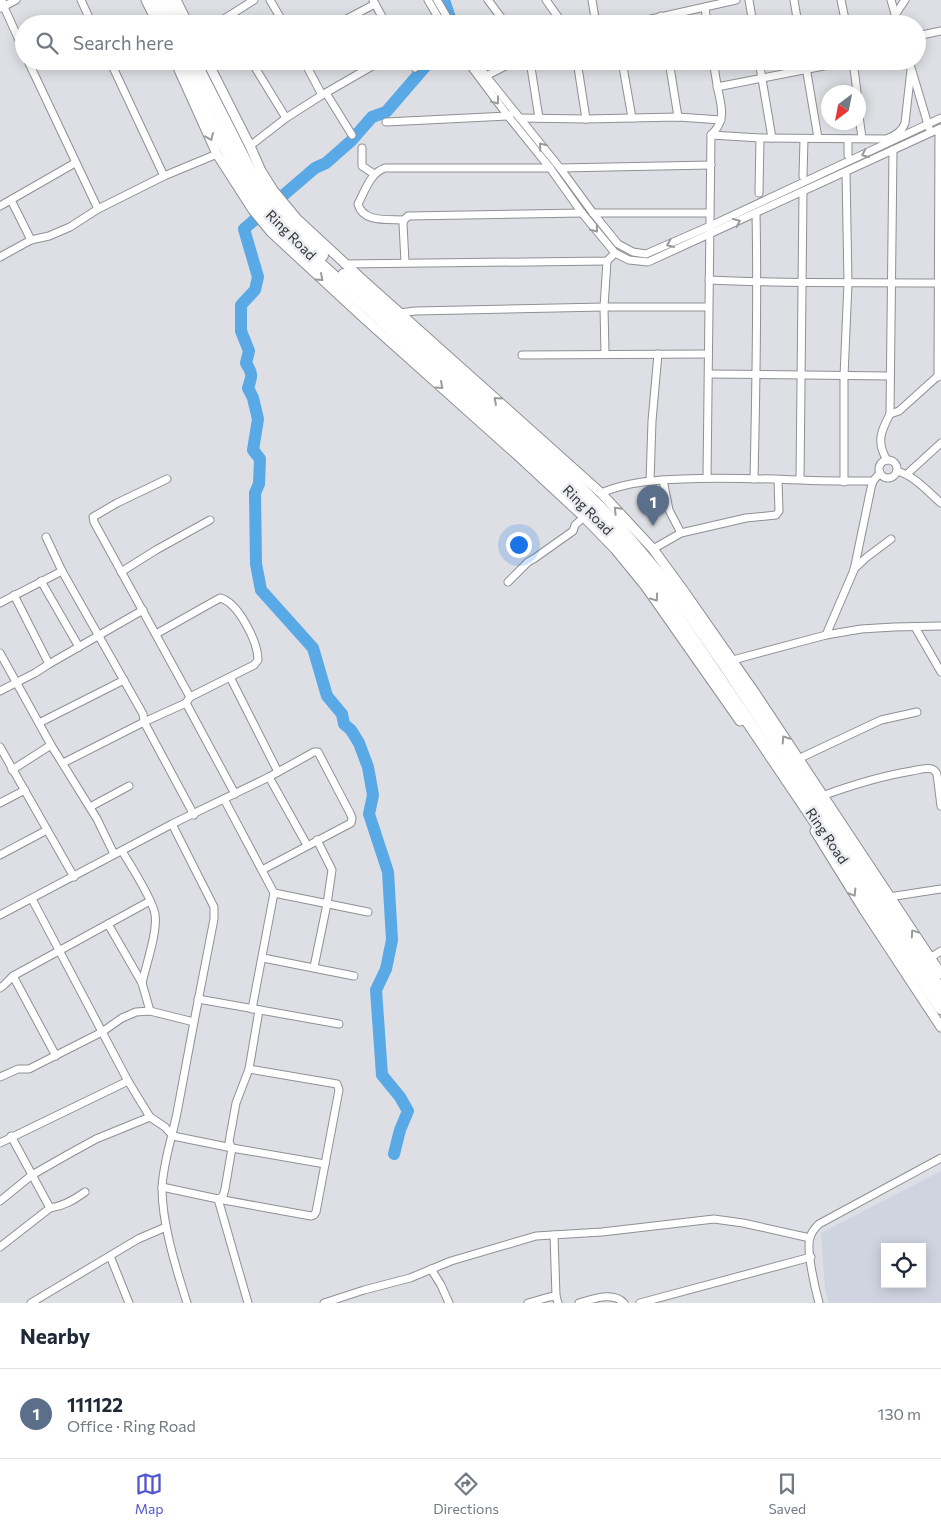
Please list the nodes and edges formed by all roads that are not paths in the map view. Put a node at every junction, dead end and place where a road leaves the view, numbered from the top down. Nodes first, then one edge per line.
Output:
1 (16, 0) edge
2 (81, 0) edge
3 (146, 0) edge
4 (153, 0) edge
5 (165, 0) edge
6 (176, 0) edge
7 (254, 0) edge
8 (270, 0) edge
9 (428, 0) edge
10 (437, 0) edge
11 (488, 0) edge
12 (546, 0) edge
13 (592, 0) edge
14 (736, 0) edge
15 (749, 0) edge
16 (794, 0) edge
17 (841, 0) edge
18 (891, 0) edge
19 (905, 0) edge
20 (373, 2) edge
21 (244, 3) edge
22 (2, 5) edge
23 (705, 7) junction
24 (88, 15) edge
25 (154, 15) edge
26 (160, 15) edge
27 (172, 15) edge
28 (184, 15) edge
29 (232, 15) edge
30 (279, 15) edge
31 (352, 15) edge
32 (381, 15) edge
33 (437, 15) edge
34 (446, 15) edge
35 (499, 15) edge
36 (557, 15) edge
37 (594, 15) edge
38 (679, 15) edge
39 (706, 15) edge
40 (752, 15) edge
41 (796, 15) edge
42 (844, 15) edge
43 (895, 15) joint
44 (941, 31) edge
45 (15, 32) edge
46 (926, 34) edge
47 (32, 70) edge
48 (114, 70) edge
49 (179, 70) edge
50 (186, 70) edge
51 (199, 70) edge
52 (212, 70) edge
53 (257, 70) edge
54 (309, 70) edge
55 (365, 70) edge
56 (474, 70) edge
57 (482, 70) edge
58 (498, 70) edge
59 (531, 70) edge
60 (578, 70) edge
61 (624, 70) edge
62 (670, 70) edge
63 (715, 70) edge
64 (760, 70) edge
65 (807, 70) joint
66 (854, 70) edge
67 (912, 70) joint
68 (486, 76) junction
69 (761, 78) junction
70 (855, 85) edge
71 (718, 87) junction
72 (324, 94) junction
73 (514, 111) junction
74 (508, 116) junction
75 (678, 117) junction
76 (286, 118) junction
77 (520, 118) junction
78 (539, 118) junction
79 (632, 118) junction
80 (941, 118) edge
81 (586, 119) junction
82 (721, 120) junction
83 (386, 122) dead end
84 (928, 125) junction
85 (940, 129) edge
86 (861, 130) edge
87 (930, 133) junction
88 (352, 135) dead end
89 (712, 135) junction
90 (760, 138) junction
91 (772, 138) junction
92 (818, 138) junction
93 (862, 138) junction
94 (804, 139) junction
95 (848, 139) junction
96 (250, 146) junction
97 (362, 148) dead end
98 (893, 150) junction
99 (217, 154) junction
100 (848, 155) dead end
101 (75, 163) junction
102 (711, 165) junction
103 (550, 168) junction
104 (560, 168) junction
105 (846, 172) junction
106 (374, 174) junction
107 (164, 176) junction
108 (803, 176) dead end
109 (802, 192) junction
110 (759, 193) dead end
111 (11, 200) junction
112 (263, 200) junction
113 (0, 206) edge
114 (98, 209) junction
115 (592, 212) junction
116 (582, 213) junction
117 (710, 213) junction
118 (756, 214) junction
119 (404, 220) junction
120 (282, 222) junction
121 (710, 226) junction
122 (710, 235) junction
123 (31, 240) junction
124 (615, 253) junction
125 (0, 257) edge
126 (607, 261) junction
127 (404, 262) junction
128 (344, 264) junction
129 (709, 280) junction
130 (802, 281) junction
131 (757, 282) junction
132 (892, 282) junction
133 (848, 283) junction
134 (940, 283) edge
135 (604, 307) junction
136 (708, 307) junction
137 (400, 313) junction
138 (605, 354) junction
139 (658, 354) junction
140 (708, 354) junction
141 (522, 355) dead end
142 (709, 374) junction
143 (757, 374) junction
144 (800, 375) junction
145 (939, 375) edge
146 (844, 376) junction
147 (890, 376) junction
148 (890, 414) junction
149 (941, 443) edge
150 (887, 460) junction
151 (897, 472) junction
152 (880, 474) junction
153 (906, 474) junction
154 (707, 478) junction
155 (754, 478) junction
156 (168, 479) dead end
157 (800, 479) junction
158 (663, 480) junction
159 (778, 480) junction
160 (650, 481) junction
161 (873, 481) junction
162 (844, 482) junction
163 (601, 493) junction
164 (941, 503) edge
165 (584, 517) junction
166 (210, 520) dead end
167 (680, 533) junction
168 (46, 537) dead end
169 (891, 539) dead end
170 (653, 549) junction
171 (854, 570) junction
172 (62, 571) junction
173 (121, 572) junction
174 (41, 581) junction
175 (508, 582) dead end
176 (14, 595) junction
177 (0, 603) edge
178 (143, 610) junction
179 (941, 626) edge
180 (915, 627) junction
181 (156, 634) junction
182 (100, 635) junction
183 (826, 635) junction
184 (79, 647) junction
185 (0, 653) edge
186 (733, 660) junction
187 (49, 664) junction
188 (941, 672) edge
189 (230, 676) junction
190 (124, 680) junction
191 (16, 683) junction
192 (0, 691) edge
193 (188, 700) junction
194 (917, 712) dead end
195 (144, 722) junction
196 (39, 723) junction
197 (51, 745) junction
198 (0, 747) edge
199 (798, 759) junction
200 (63, 763) junction
201 (12, 770) junction
202 (278, 772) junction
203 (269, 777) junction
204 (130, 786) dead end
205 (25, 790) junction
206 (235, 794) junction
207 (822, 796) junction
208 (224, 799) junction
209 (0, 803) edge
210 (941, 806) edge
211 (90, 807) junction
212 (194, 815) junction
213 (172, 824) junction
214 (47, 830) junction
215 (317, 840) junction
216 (307, 845) junction
217 (122, 850) junction
218 (114, 854) junction
219 (0, 855) edge
220 (262, 870) junction
221 (74, 877) junction
222 (941, 889) edge
223 (274, 893) junction
224 (889, 897) junction
225 (32, 899) junction
226 (150, 901) junction
227 (327, 904) junction
228 (368, 912) dead end
229 (0, 915) edge
230 (108, 924) junction
231 (60, 950) junction
232 (941, 951) edge
233 (263, 958) junction
234 (930, 958) junction
235 (314, 967) junction
236 (941, 974) edge
237 (13, 976) junction
238 (354, 976) dead end
239 (142, 983) junction
240 (0, 988) edge
241 (941, 990) edge
242 (198, 999) junction
243 (941, 1008) edge
244 (255, 1009) junction
245 (150, 1011) junction
246 (194, 1022) junction
247 (339, 1024) dead end
248 (941, 1027) edge
249 (102, 1032) junction
250 (56, 1056) junction
251 (249, 1069) junction
252 (0, 1077) edge
253 (128, 1081) junction
254 (150, 1116) junction
255 (11, 1136) junction
256 (173, 1136) junction
257 (0, 1143) edge
258 (232, 1148) junction
259 (941, 1158) edge
260 (325, 1164) junction
261 (32, 1175) junction
262 (162, 1187) junction
263 (85, 1192) dead end
264 (218, 1200) junction
265 (0, 1201) edge
266 (50, 1208) junction
267 (166, 1227) junction
268 (554, 1235) junction
269 (810, 1238) junction
270 (0, 1247) edge
271 (110, 1256) junction
272 (810, 1257) junction
273 (431, 1269) junction
274 (557, 1300) edge
275 (31, 1303) edge
276 (129, 1303) edge
277 (187, 1303) edge
278 (248, 1303) edge
279 (324, 1303) edge
280 (449, 1303) edge
281 (528, 1303) edge
282 (579, 1303) edge
283 (624, 1303) edge
284 (640, 1303) edge
285 (819, 1303) edge

1 - 22 street
2 - 24 street
3 - 25 street
4 - 26 highway
5 - 27 highway
6 - 28 street
7 - 21 street
8 - 30 street
9 - 33 street
10 - 34 street
11 - 35 street
12 - 36 street
13 - 37 street
14 - 23 street
15 - 40 street
16 - 41 street
17 - 42 street
18 - 43 street
19 - 43 street
20 - 31 street
20 - 32 street
21 - 29 street
22 - 45 street
23 - 38 street
23 - 39 street
44 - 46 street
47 - 101 street
48 - 107 street
49 -> 99 street
50 - 112 highway, Ring Road
51 - 112 highway, Ring Road
52 - 96 street
53 - 76 street
54 - 72 street
55 - 72 street
56 -> 74 street
57 - 68 street
58 - 68 street
59 - 78 street
60 - 81 street
61 - 79 street
62 - 75 street
63 - 71 street
64 - 69 street
65 - 69 street
65 - 92 street
66 - 70 street
67 - 84 street
67 - 93 street
68 - 73 street
69 - 71 street
69 - 91 street
71 - 82 street
72 - 76 street
72 - 88 street
73 - 74 street
73 - 77 street
74 - 83 street
74 - 103 street
75 - 79 street
75 - 82 street
76 - 96 street
77 - 78 street
104 -> 77 street
78 - 81 street
79 - 81 street
80 - 84 street
82 - 89 street
84 - 87 street
84 -> 121 street
85 - 87 street
85 - 134 street
86 - 93 street
87 - 98 street
89 - 90 street
89 - 102 street
90 - 91 street
90 - 110 street
91 - 94 street
92 - 94 street
92 - 95 street
93 - 95 street
94 - 108 street
95 - 100 street
96 - 112 street
97 - 106 street
98 - 105 street
98 - 132 street
99 - 107 street
99 - 112 street
101 - 111 street
101 - 114 street
102 - 104 street
102 - 117 street
103 - 106 street
103 - 116 street
104 - 115 street
105 - 109 street
105 - 133 street
106 - 119 street
107 - 114 street
109 - 118 street
109 - 130 street
111 - 113 street
111 - 123 street
112 - 120 highway, Ring Road
112 - 120 street
114 - 123 street
115 - 117 street
121 -> 115 street
116 - 119 street
116 -> 124 street
117 - 121 street
122 -> 118 street
118 - 131 street
119 - 127 street
120 - 128 street
120 -> 165 street
120 - 241 highway, Ring Road
120 - 243 highway, Ring Road
121 - 122 street
122 - 124 street
122 - 129 street
123 - 125 street
124 - 126 street
126 - 127 street
126 - 135 street
127 - 128 street
128 - 137 street
129 - 131 street
129 - 136 street
130 - 131 street
130 - 133 street
130 - 144 street
131 - 143 street
132 - 133 street
132 - 134 street
132 - 147 street
133 - 146 street
134 - 145 street
135 - 136 street
135 - 137 street
135 - 138 street
136 - 140 street
163 -> 137 street
138 - 139 street
138 - 141 street
139 - 140 street
139 - 160 street
140 - 142 street
142 - 143 street
142 - 154 street
143 - 144 street
143 - 155 street
144 - 146 street
144 - 157 street
145 - 148 street
146 - 147 street
146 - 162 street
147 - 148 street
148 - 150 street
149 - 153 street
150 - 151 street
150 - 152 street
151 - 152 street
151 - 153 street
152 - 161 street
153 - 164 street
154 - 155 street
154 - 158 street
155 - 159 street
156 - 173 street
157 - 159 street
157 - 162 street
158 - 160 street
158 - 167 street
159 - 167 street
160 - 163 street
161 - 162 street
161 - 171 street
170 -> 163 street
165 - 175 street
165 -> 248 street
166 - 173 street
167 - 170 street
168 - 172 street
169 - 171 street
170 - 186 street
171 - 183 street
172 - 174 street
172 - 182 street
173 - 178 street
174 - 176 street
174 - 184 street
176 - 177 street
176 - 187 street
178 - 181 street
178 - 182 street
179 - 180 street
180 - 183 street
180 - 188 street
181 - 189 street
181 - 193 street
182 - 184 street
182 - 190 street
183 - 186 street
184 - 187 street
185 - 191 street
199 -> 186 street
187 - 191 street
189 - 193 street
189 - 202 street
190 - 195 street
190 - 196 street
191 - 192 street
191 - 196 street
193 - 195 street
193 - 206 street
194 - 199 street
195 - 200 street
195 - 212 street
196 - 197 street
197 - 200 street
197 - 201 street
198 - 201 street
199 - 207 street
200 - 211 street
201 - 205 street
202 - 203 street
202 - 215 street
203 - 206 street
203 - 216 street
204 - 211 street
205 - 209 street
205 - 214 street
206 - 208 street
207 - 210 street
207 - 224 street
208 - 212 street
208 - 220 street
211 - 218 street
212 - 213 street
213 - 217 street
213 - 242 street
214 - 219 street
214 - 221 street
215 - 216 street
215 - 227 street
216 - 220 street
217 - 218 street
217 - 226 street
218 - 221 street
220 - 223 street
221 - 225 street
222 - 224 street
223 - 227 street
223 - 233 street
234 -> 224 street
225 - 229 street
225 - 231 street
226 - 230 street
226 - 239 street
227 - 228 street
227 - 235 street
230 - 231 street
230 - 239 street
231 - 237 street
231 - 249 street
232 - 234 street
233 - 235 street
233 - 244 street
234 - 236 street
235 - 238 street
237 - 240 street
237 - 250 street
239 - 245 street
242 - 244 street
242 - 246 street
244 - 247 street
244 - 251 street
245 - 246 street
245 - 249 street
246 - 256 street
249 - 250 street
249 - 253 street
250 - 252 street
251 - 258 street
251 - 260 street
253 - 254 street
253 - 255 street
254 - 256 street
254 - 261 street
255 - 257 street
255 - 261 street
256 - 258 street
256 - 262 street
258 - 260 street
258 - 264 street
259 - 269 street
260 - 264 street
261 - 265 street
261 - 266 street
262 - 264 street
262 - 267 street
263 - 266 street
264 - 278 street
266 - 270 street
267 - 271 street
267 - 277 street
268 - 269 street
268 - 273 street
268 - 274 street
269 - 272 street
271 - 275 street
271 - 276 street
272 - 284 street
272 - 285 street
273 - 279 street
273 - 280 street
274 - 281 street
282 - 283 street

